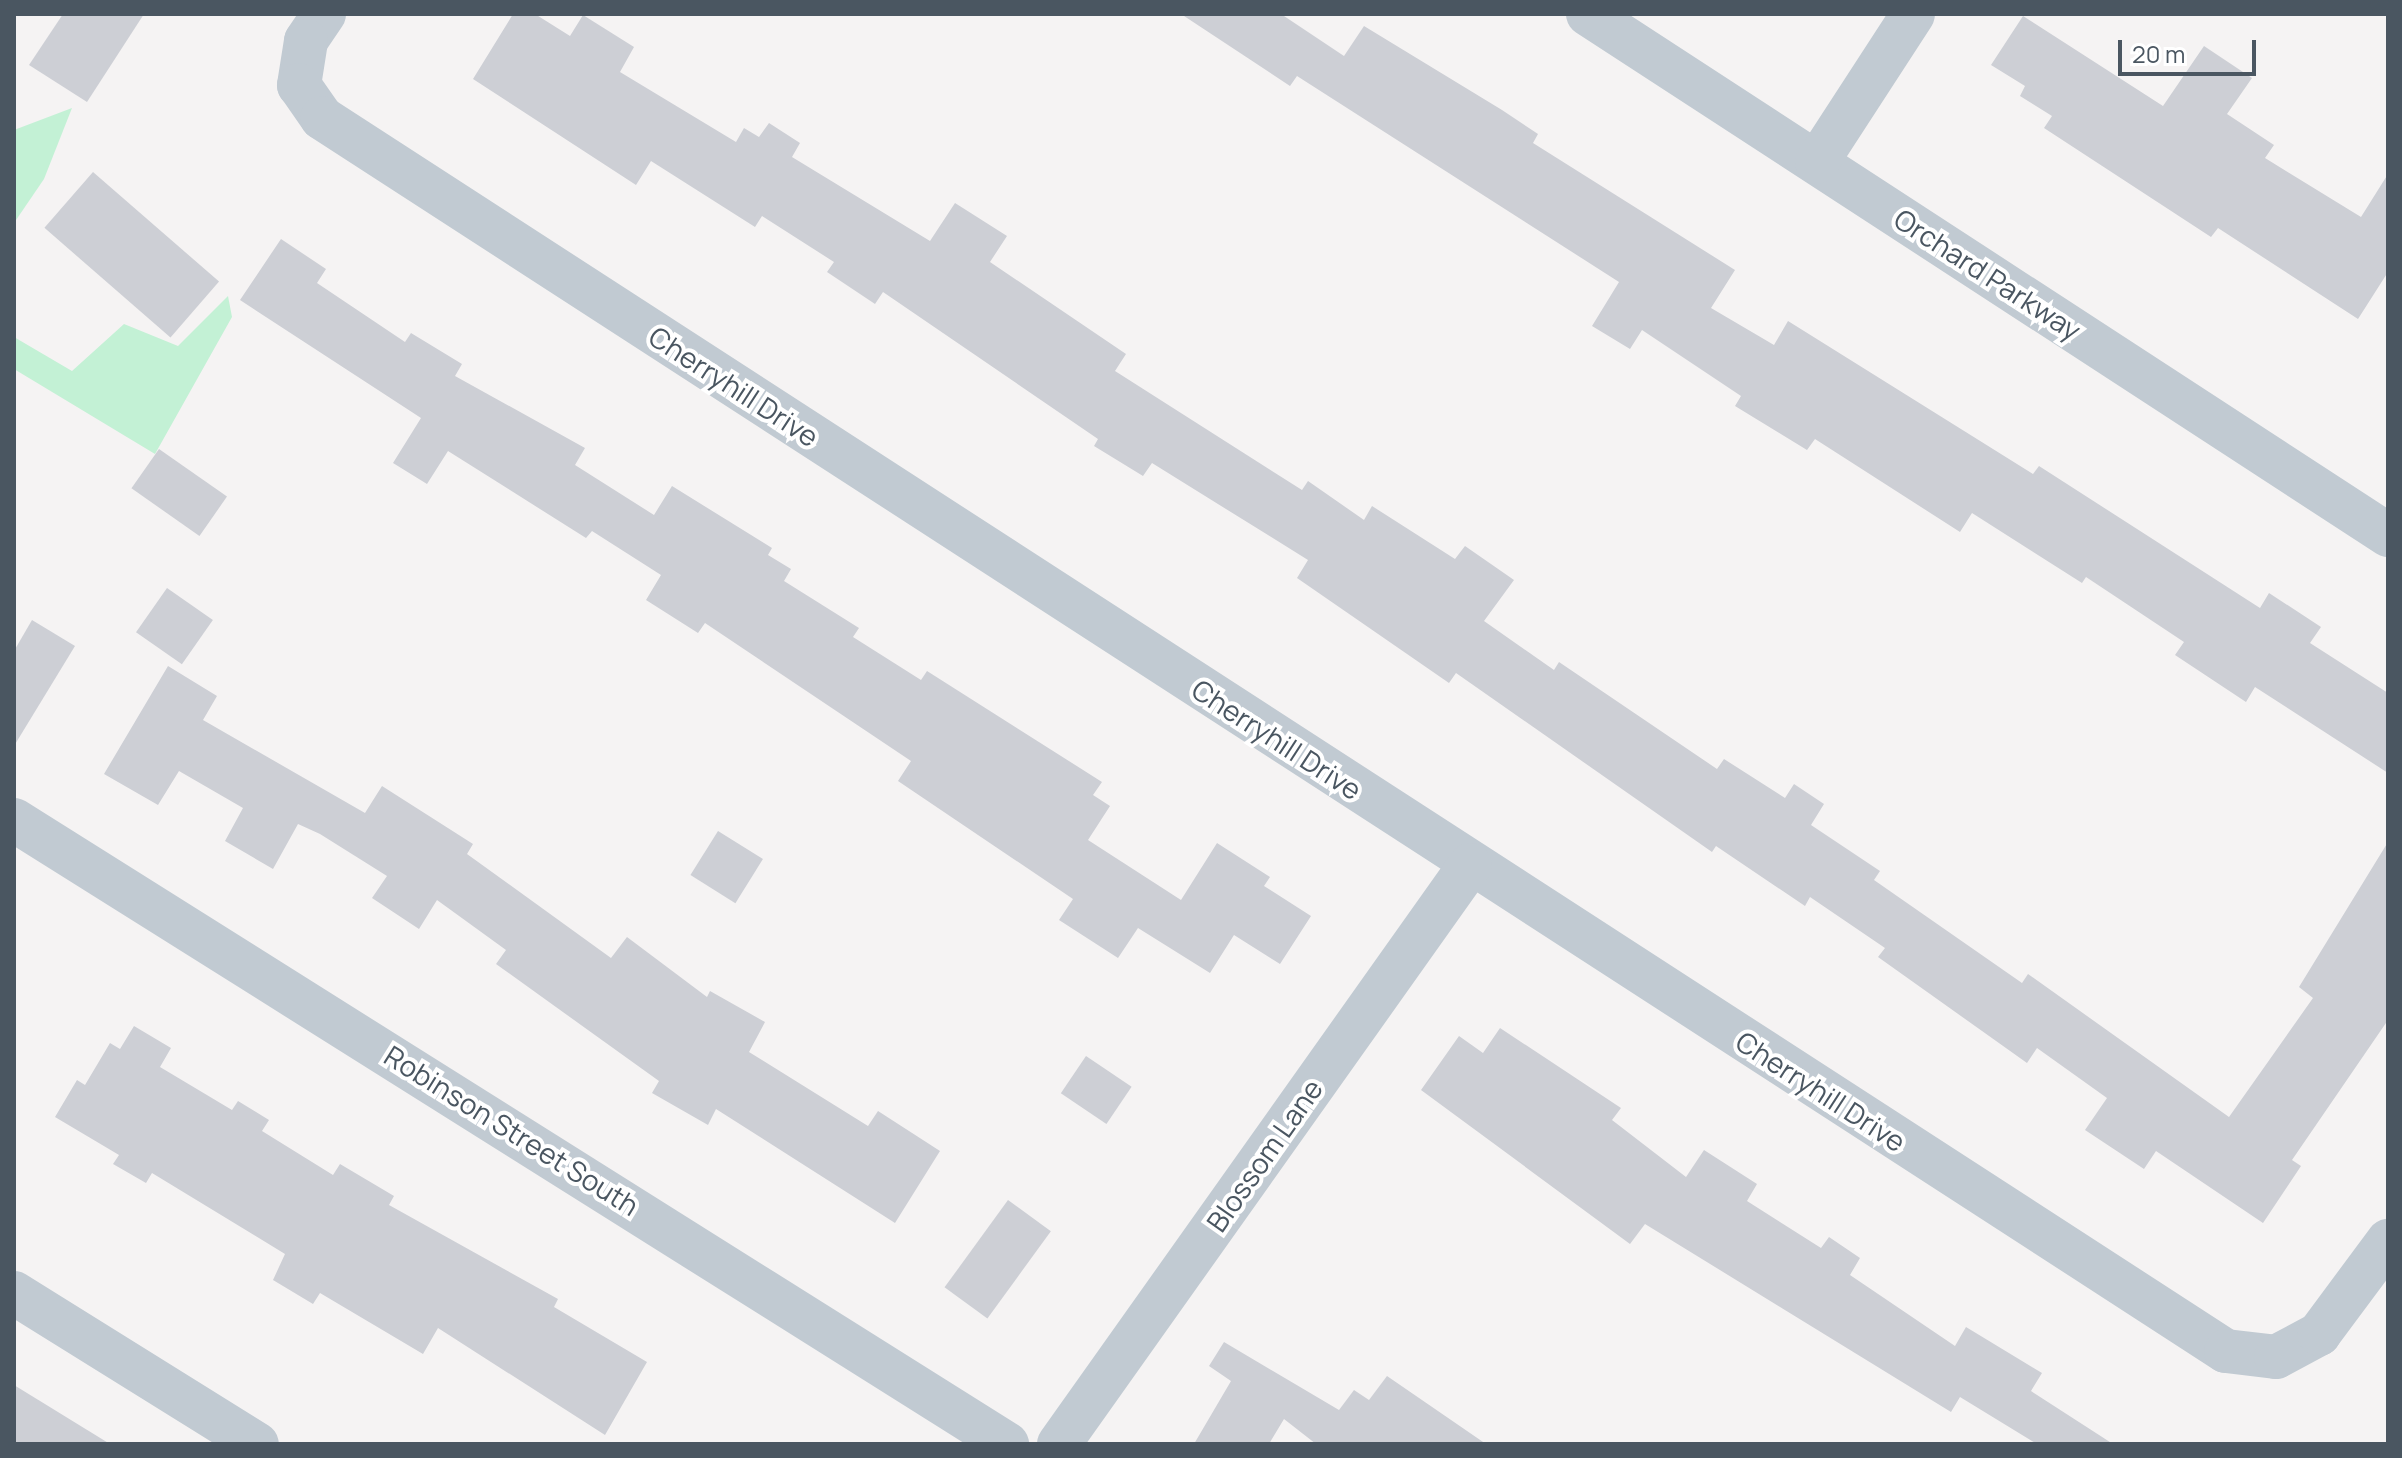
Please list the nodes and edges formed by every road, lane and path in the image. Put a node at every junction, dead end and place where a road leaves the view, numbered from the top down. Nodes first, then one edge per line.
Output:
1 (324, 14) edge
2 (1588, 14) edge
3 (1913, 14) edge
4 (1817, 162) junction
5 (2388, 535) edge
6 (14, 820) edge
7 (1470, 865) junction
8 (2388, 1241) edge
9 (14, 1293) edge
10 (257, 1444) edge
11 (1007, 1444) edge
12 (1059, 1444) edge

1 - 7 street, Cherryhill Drive
2 - 4 street, Orchard Parkway
3 - 4 street
4 - 5 street, Orchard Parkway
6 - 11 street, Robinson Street South
7 - 8 street, Cherryhill Drive
7 - 12 street, Blossom Lane
9 - 10 street

